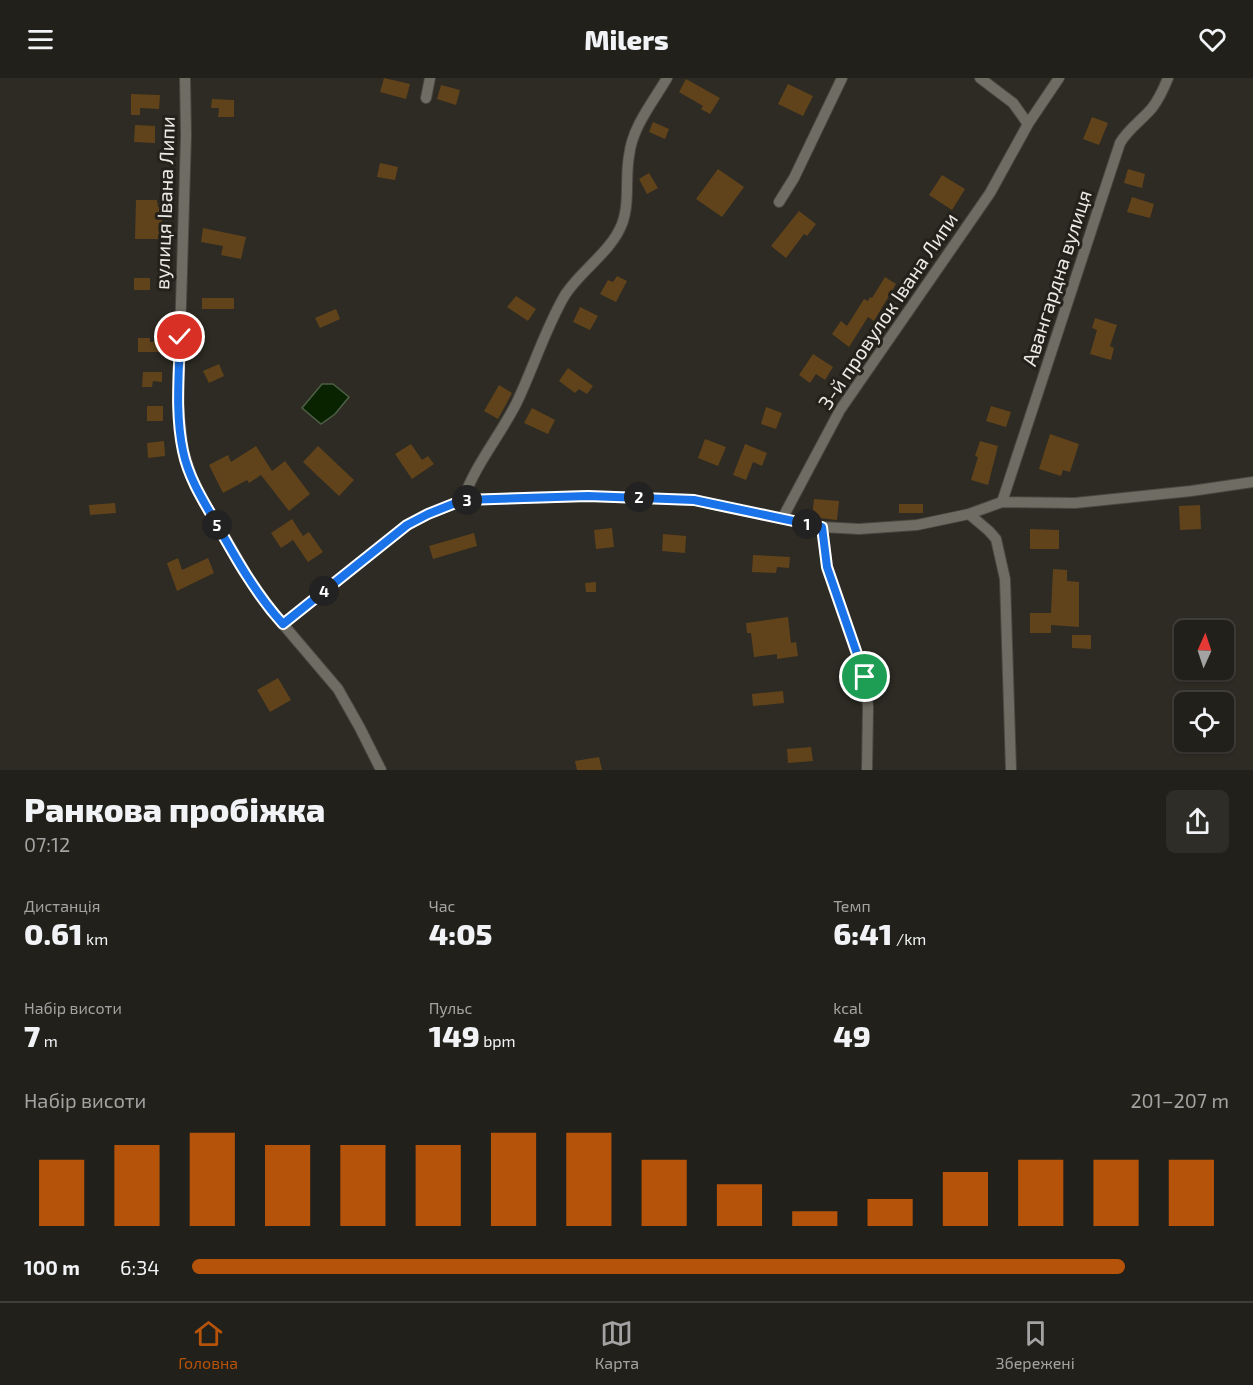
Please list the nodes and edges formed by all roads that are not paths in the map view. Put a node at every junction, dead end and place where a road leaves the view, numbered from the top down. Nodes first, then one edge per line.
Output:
1 (185, 78) edge
2 (430, 78) edge
3 (667, 78) edge
4 (842, 78) edge
5 (980, 78) edge
6 (1059, 78) edge
7 (1168, 78) edge
8 (426, 98) dead end
9 (1028, 124) junction
10 (779, 202) dead end
11 (1253, 482) edge
12 (463, 500) junction
13 (1002, 502) junction
14 (969, 514) junction
15 (782, 519) junction
16 (822, 527) junction
17 (283, 624) junction
18 (381, 770) edge
19 (867, 770) edge
20 (1011, 770) edge

1 - 17 street, вулиця Івана Липи
2 - 8 street
3 - 12 street
4 - 10 street
5 - 9 street
6 - 9 street, 3-й провулок Івана Липи
7 - 13 street, Авангардна вулиця
9 - 15 street, 3-й провулок Івана Липи
11 - 13 street
12 - 15 street
12 - 17 street
13 - 14 street
14 - 16 street
14 - 20 street
15 - 16 street
16 - 19 street
17 - 18 street, вулиця Івана Липи

